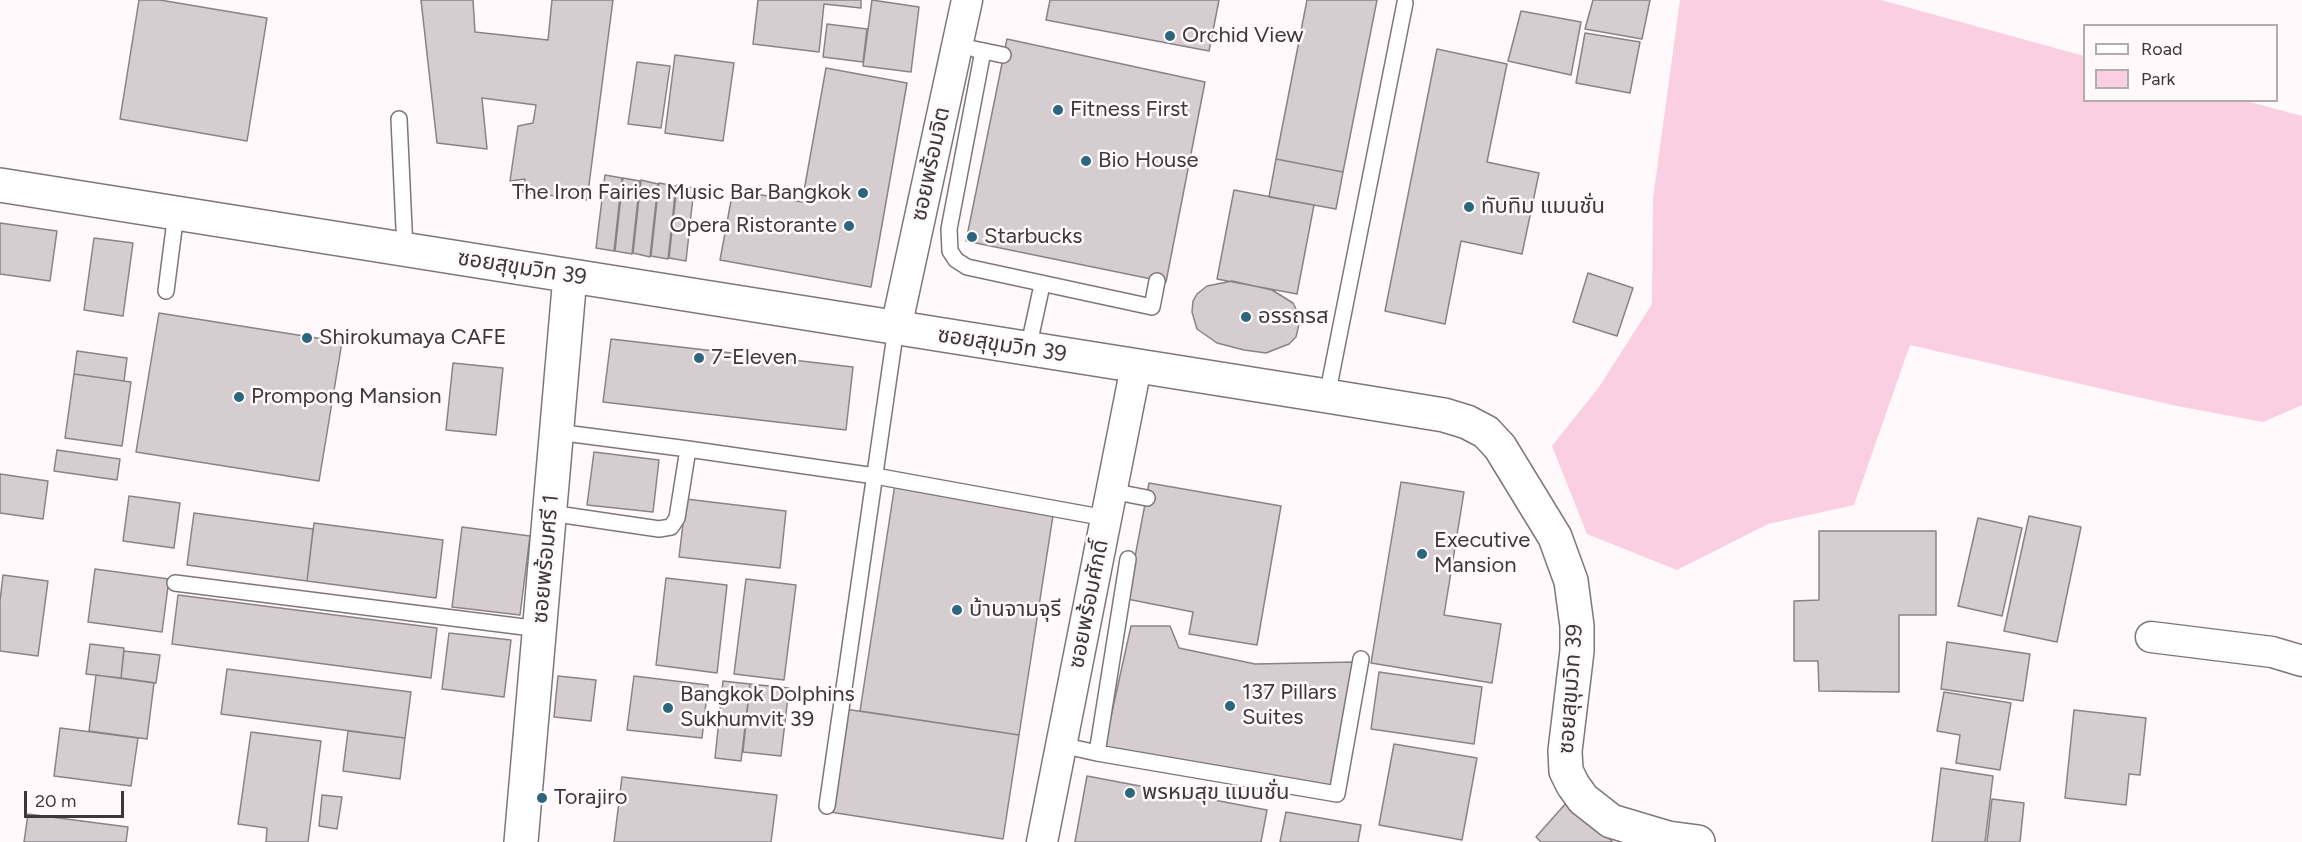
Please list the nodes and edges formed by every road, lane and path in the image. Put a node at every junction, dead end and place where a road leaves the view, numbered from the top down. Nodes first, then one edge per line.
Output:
1 (967, 0) edge
2 (1405, 3) dead end
3 (970, 48) junction
4 (1003, 55) dead end
5 (399, 119) dead end
6 (0, 185) edge
7 (176, 213) junction
8 (405, 250) junction
9 (570, 276) junction
10 (1157, 281) dead end
11 (1042, 285) junction
12 (166, 291) dead end
13 (896, 328) junction
14 (1028, 349) junction
15 (1136, 367) junction
16 (1328, 396) junction
17 (557, 432) junction
18 (688, 449) junction
19 (875, 476) junction
20 (1147, 498) dead end
21 (1109, 504) junction
22 (550, 513) junction
23 (1099, 554) junction
24 (176, 584) dead end
25 (540, 629) junction
26 (2151, 637) dead end
27 (1361, 659) dead end
28 (2302, 661) edge
29 (1061, 745) junction
30 (1097, 753) junction
31 (827, 806) dead end
32 (1678, 840) edge
33 (521, 842) edge
34 (1042, 842) edge

1 - 3 street, ซอยพร้อมจิต
2 - 16 lane
3 - 4 lane
3 - 11 lane
3 - 13 street, ซอยพร้อมจิต
5 - 8 lane
6 - 7 street, ซอยสุขุมวิท 39
7 - 8 street, ซอยสุขุมวิท 39
7 - 12 lane
8 - 9 street, ซอยสุขุมวิท 39
9 - 13 street, ซอยสุขุมวิท 39
9 - 17 street, ซอยพร้อมศรี 1
10 - 11 lane
11 - 14 lane
13 - 14 street, ซอยสุขุมวิท 39
13 - 19 lane
14 - 15 street, ซอยสุขุมวิท 39
15 - 16 street, ซอยสุขุมวิท 39
15 - 21 street, ซอยพร้อมศักดิ์
16 - 32 street, ซอยสุขุมวิท 39
17 - 18 lane
17 - 22 street, ซอยพร้อมศรี 1
18 - 19 lane
18 - 22 lane
19 - 21 lane
19 - 31 lane
20 - 21 lane
21 - 23 street, ซอยพร้อมศักดิ์
22 - 25 street, ซอยพร้อมศรี 1
23 - 29 street, ซอยพร้อมศักดิ์
23 - 30 lane
24 - 25 lane
25 - 33 street, ซอยพร้อมศรี 1
26 - 28 street
27 - 30 lane
29 - 30 lane
29 - 34 street, ซอยพร้อมศักดิ์

